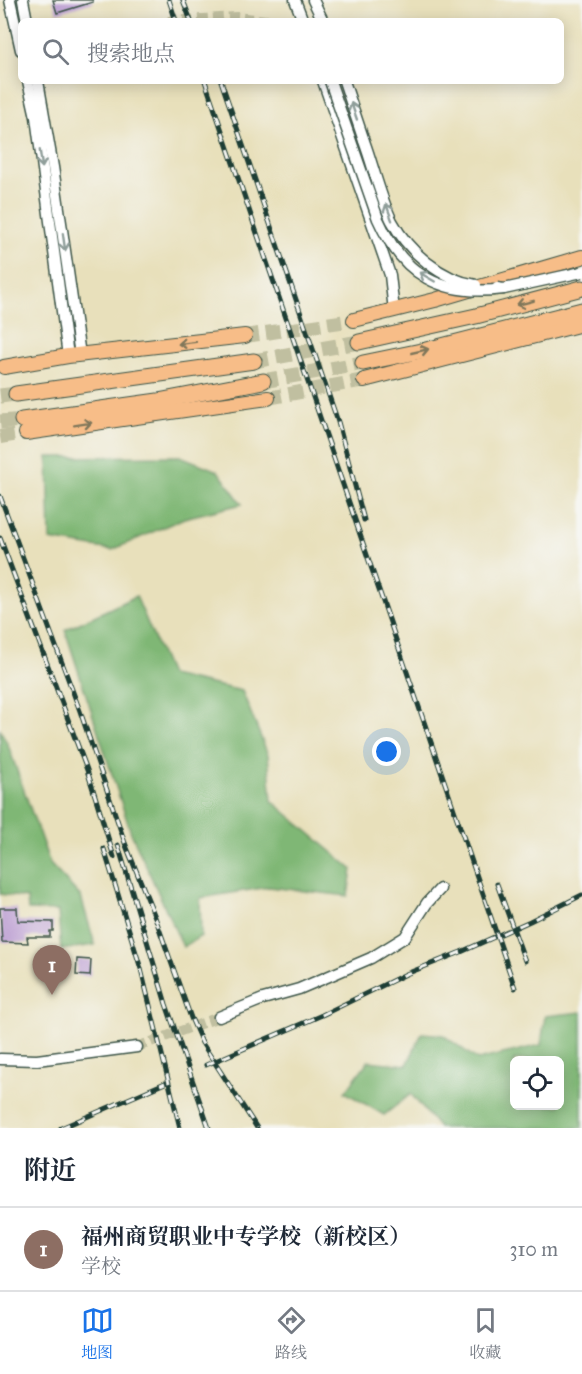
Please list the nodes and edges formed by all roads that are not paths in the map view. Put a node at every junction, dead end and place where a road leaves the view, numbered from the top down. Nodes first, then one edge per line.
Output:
1 (10, 0) edge
2 (23, 0) edge
3 (296, 0) edge
4 (313, 0) edge
5 (26, 18) edge
6 (302, 18) edge
7 (322, 18) edge
8 (18, 37) edge
9 (29, 84) edge
10 (39, 84) edge
11 (324, 84) edge
12 (331, 84) edge
13 (345, 84) edge
14 (582, 257) edge
15 (582, 272) edge
16 (582, 288) edge
17 (504, 289) junction
18 (394, 310) junction
19 (582, 310) edge
20 (354, 320) tunnel mouth
21 (582, 324) edge
22 (245, 336) tunnel mouth
23 (359, 342) tunnel mouth
24 (74, 356) junction
25 (254, 361) tunnel mouth
26 (363, 363) tunnel mouth
27 (4, 367) dead end
28 (364, 380) tunnel mouth
29 (263, 381) tunnel mouth
30 (16, 394) tunnel mouth
31 (268, 398) tunnel mouth
32 (24, 426) joint
33 (440, 889) dead end
34 (219, 1017) tunnel mouth
35 (137, 1047) tunnel mouth
36 (0, 1059) edge

1 - 8 lane
2 - 5 lane
3 - 6 lane
4 - 7 lane
9 -> 24 lane
10 -> 24 lane
11 - 18 lane
17 -> 12 lane, bridge
17 -> 13 lane, bridge
14 - 18 main road
15 - 17 lane, bridge
16 -> 23 highway
18 - 20 main road
26 -> 19 highway
21 - 28 main road
22 -> 24 main road
24 - 27 main road
25 - 30 highway
29 - 32 highway
32 -> 31 main road
33 - 34 lane
35 - 36 lane

